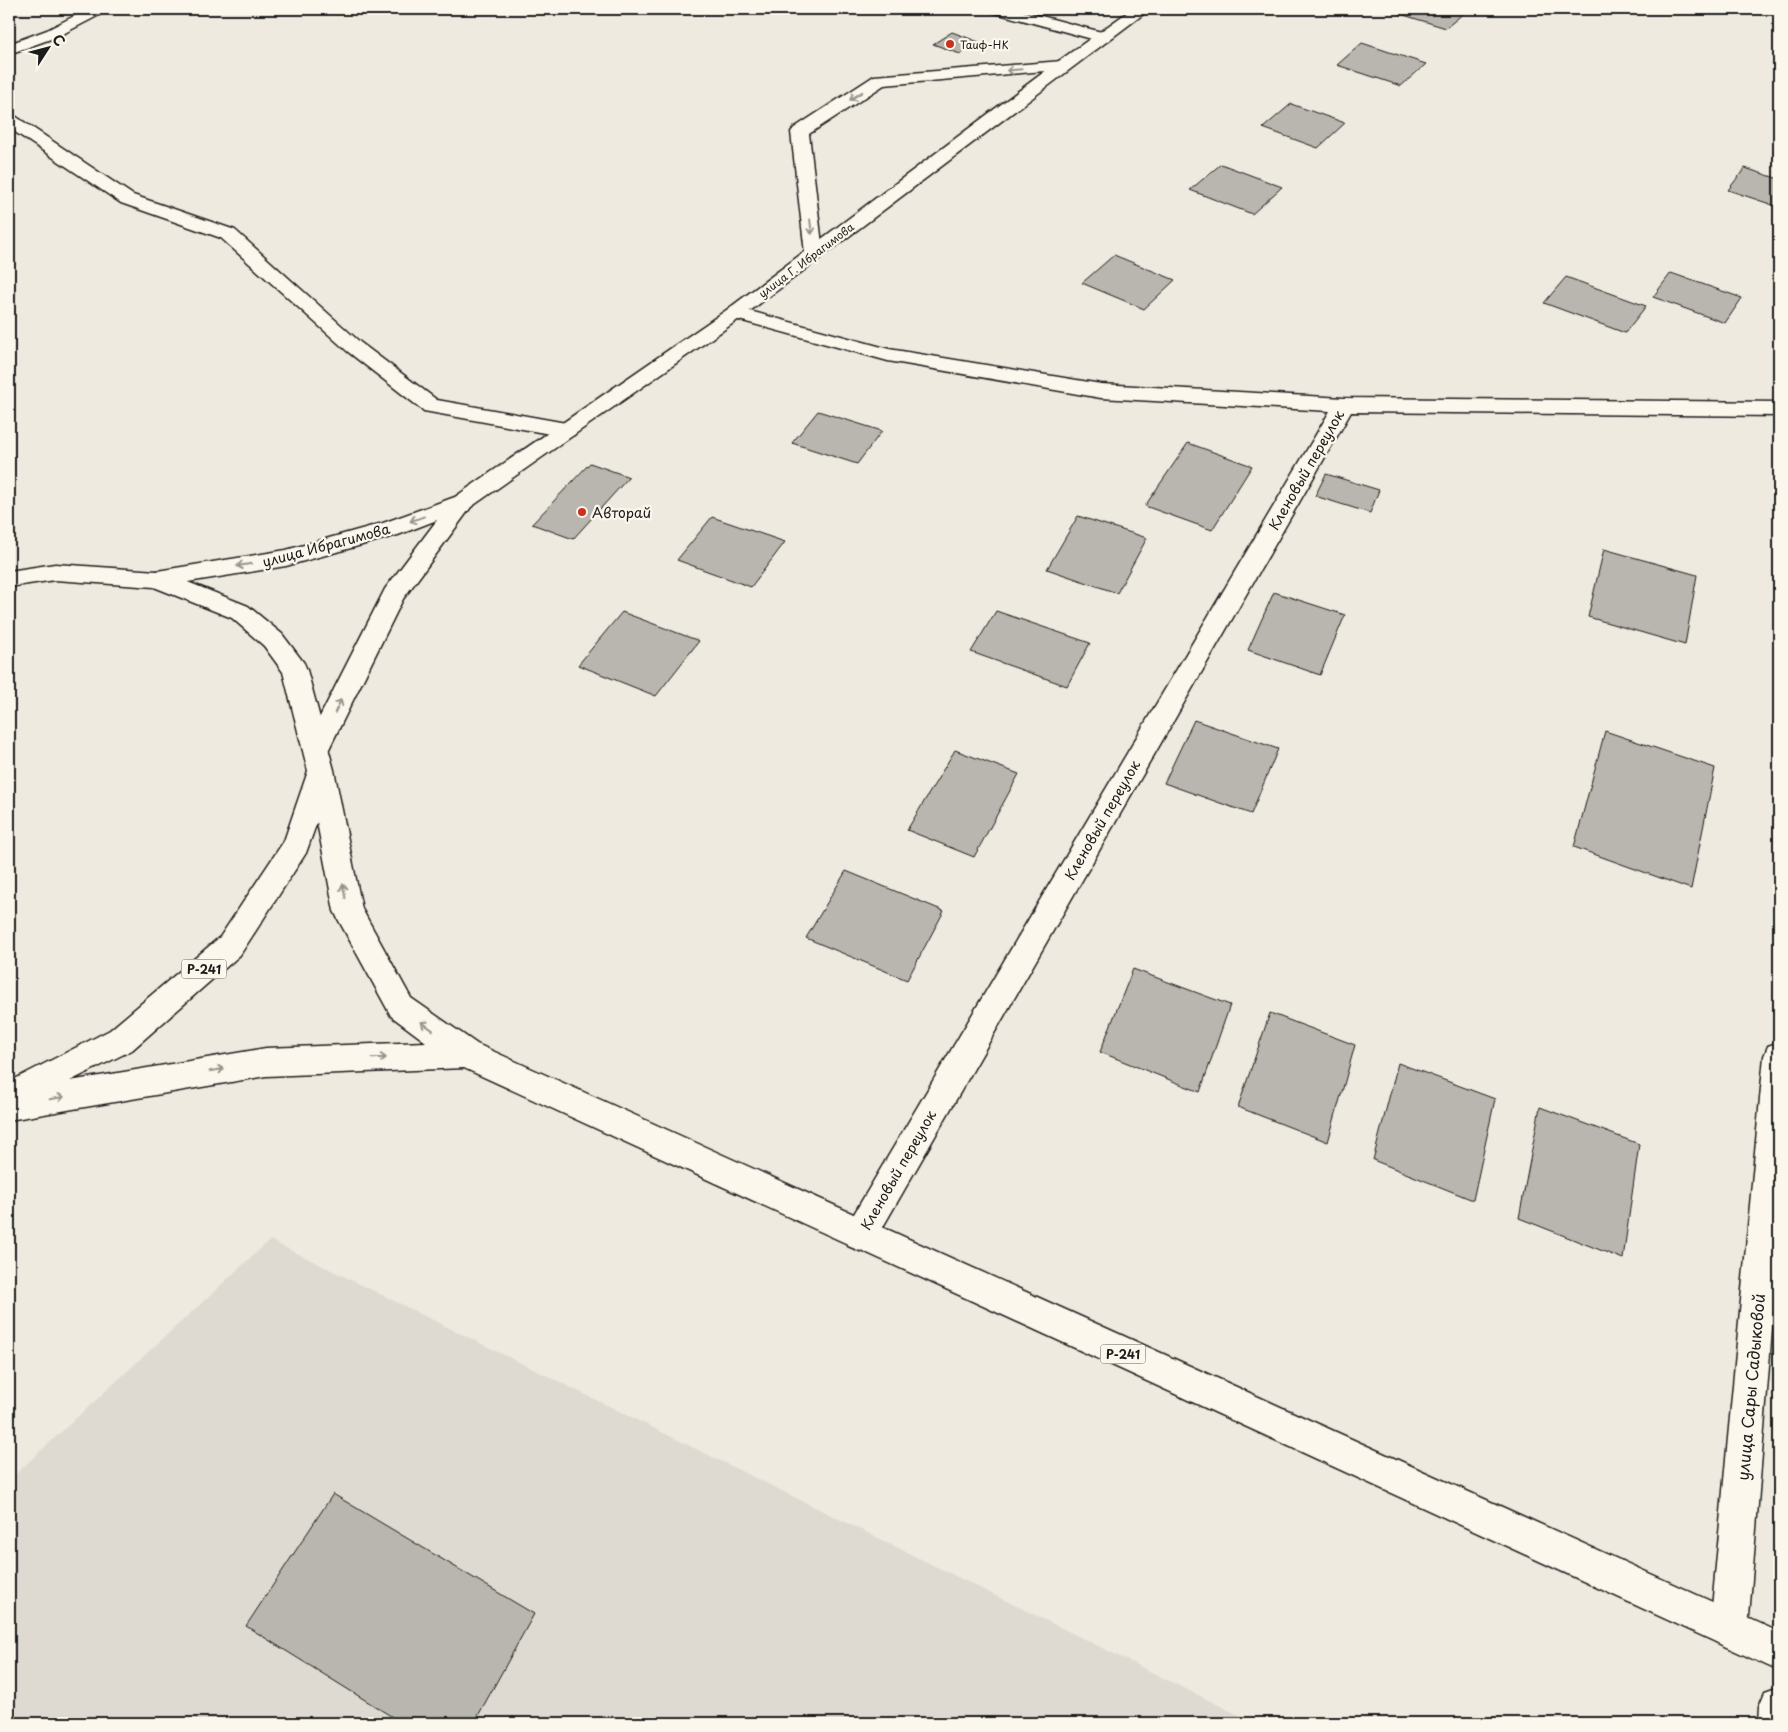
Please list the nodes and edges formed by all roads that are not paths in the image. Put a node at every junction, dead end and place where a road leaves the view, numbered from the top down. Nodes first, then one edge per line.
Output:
1 (99, 9) edge
2 (998, 9) edge
3 (1140, 9) edge
4 (1103, 37) junction
5 (9, 49) edge
6 (1062, 66) junction
7 (9, 120) edge
8 (814, 254) junction
9 (735, 314) junction
10 (1344, 406) junction
11 (1779, 409) edge
12 (566, 430) junction
13 (463, 502) junction
14 (9, 579) edge
15 (157, 579) junction
16 (319, 760) junction
17 (466, 1054) junction
18 (1779, 1056) edge
19 (9, 1097) edge
20 (9, 1106) edge
21 (860, 1235) junction
22 (1729, 1629) junction
23 (1779, 1652) edge
24 (1779, 1706) edge
25 (1778, 1723) edge

1 - 5 main road
2 - 4 main road
3 - 4 main road, улица Г. Ибрагимова
4 - 6 main road, улица Г. Ибрагимова
6 - 8 main road, улица Г. Ибрагимова
6 -> 8 main road
7 - 12 main road
8 - 9 main road, улица Г. Ибрагимова
9 - 10 main road
9 - 12 main road, улица Г. Ибрагимова
10 - 11 main road
10 - 21 main road, Кленовый переулок
12 - 13 main road, улица Г. Ибрагимова
13 -> 15 main road, улица Ибрагимова
16 -> 13 main road
14 - 15 main road
15 - 16 main road
17 -> 16 main road
16 - 19 main road, Р-241
20 -> 17 main road, Р-241
17 - 21 main road, Р-241
18 - 22 main road, улица Сары Садыковой
21 - 22 main road, Р-241
22 - 23 main road, Р-241
24 - 25 main road

